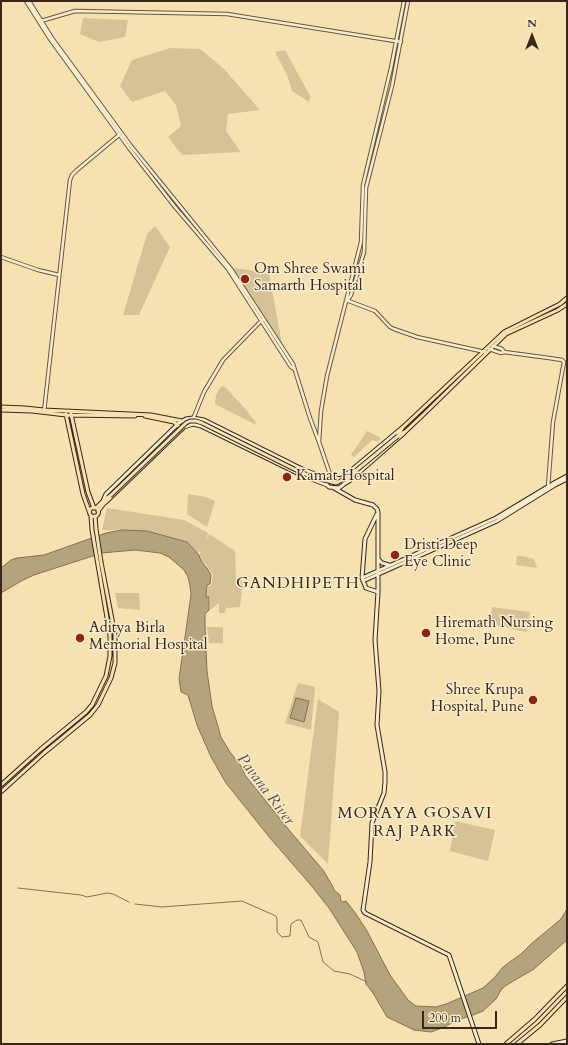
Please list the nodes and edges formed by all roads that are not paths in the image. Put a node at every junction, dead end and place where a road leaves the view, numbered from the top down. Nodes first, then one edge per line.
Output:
1 (27, 1) edge
2 (404, 1) edge
3 (408, 1) edge
4 (40, 21) junction
5 (396, 41) junction
6 (400, 42) junction
7 (120, 134) junction
8 (1, 257) edge
9 (59, 275) junction
10 (567, 298) edge
11 (347, 301) junction
12 (567, 304) edge
13 (262, 320) junction
14 (489, 345) junction
15 (494, 347) junction
16 (486, 348) junction
17 (490, 350) junction
18 (483, 352) junction
19 (504, 352) junction
20 (487, 353) junction
21 (1, 409) edge
22 (419, 411) junction
23 (44, 412) junction
24 (66, 413) junction
25 (71, 413) junction
26 (423, 415) junction
27 (193, 418) junction
28 (182, 421) junction
29 (178, 424) junction
30 (193, 424) junction
31 (187, 425) junction
32 (402, 428) junction
33 (182, 429) junction
34 (405, 432) junction
35 (398, 436) junction
36 (320, 442) junction
37 (329, 478) junction
38 (567, 478) edge
39 (341, 479) junction
40 (327, 485) junction
41 (343, 485) junction
42 (334, 488) junction
43 (549, 488) junction
44 (343, 494) junction
45 (105, 502) junction
46 (96, 509) junction
47 (89, 511) junction
48 (378, 512) junction
49 (91, 516) junction
50 (95, 516) junction
51 (94, 530) junction
52 (378, 558) junction
53 (100, 566) junction
54 (391, 566) junction
55 (377, 572) junction
56 (362, 579) junction
57 (378, 592) junction
58 (1, 785) edge
59 (1, 792) edge
60 (567, 986) edge
61 (567, 997) edge
62 (567, 1041) edge
63 (479, 1044) edge
64 (506, 1044) edge
65 (517, 1044) edge
66 (552, 1044) edge

1 - 4 street
2 - 5 street
3 - 6 street
4 - 5 street
4 - 7 street
5 - 6 street
5 - 11 street
6 - 11 street
7 - 9 street
7 - 13 street
8 - 9 street
9 - 23 street
10 - 14 main road
11 - 18 street
11 - 36 street
12 - 15 main road
13 - 27 street
13 - 36 street
14 - 15 street
14 - 16 main road
15 - 17 main road
15 - 19 street
16 - 17 street
16 - 18 main road
17 - 19 street
17 - 20 main road
18 - 20 street
18 - 22 main road
19 - 43 street
20 - 26 main road
21 - 23 main road
22 - 26 main road
22 - 32 main road
23 - 24 main road
24 - 25 main road
24 - 47 main road
25 - 28 main road
25 - 29 main road
25 - 46 main road
26 - 34 main road
27 - 28 main road
27 - 30 street
27 - 37 main road
28 - 29 main road
28 - 31 main road
29 - 33 main road
29 - 45 main road
30 - 31 main road
30 - 40 main road
31 - 33 main road
32 - 35 main road
32 - 39 main road
33 - 45 main road
34 - 35 main road
34 - 41 main road
35 - 45 main road, bridge
36 - 37 street
37 - 39 main road
37 - 40 main road
38 - 43 main road
39 - 41 main road
40 - 42 main road
41 - 42 main road
41 - 44 main road
42 - 44 main road
43 - 54 main road
44 - 48 main road
45 - 46 main road
46 - 47 main road
46 - 50 main road
47 - 49 main road
48 - 52 main road
48 - 56 main road
49 - 50 main road
49 - 51 main road
50 - 51 main road
51 - 53 main road
52 - 54 main road
52 - 55 main road
53 - 58 main road
53 - 59 main road
54 - 55 main road
55 - 56 main road
55 - 57 main road
56 - 57 main road
57 - 63 main road
60 - 64 main road
61 - 65 main road
62 - 66 main road

